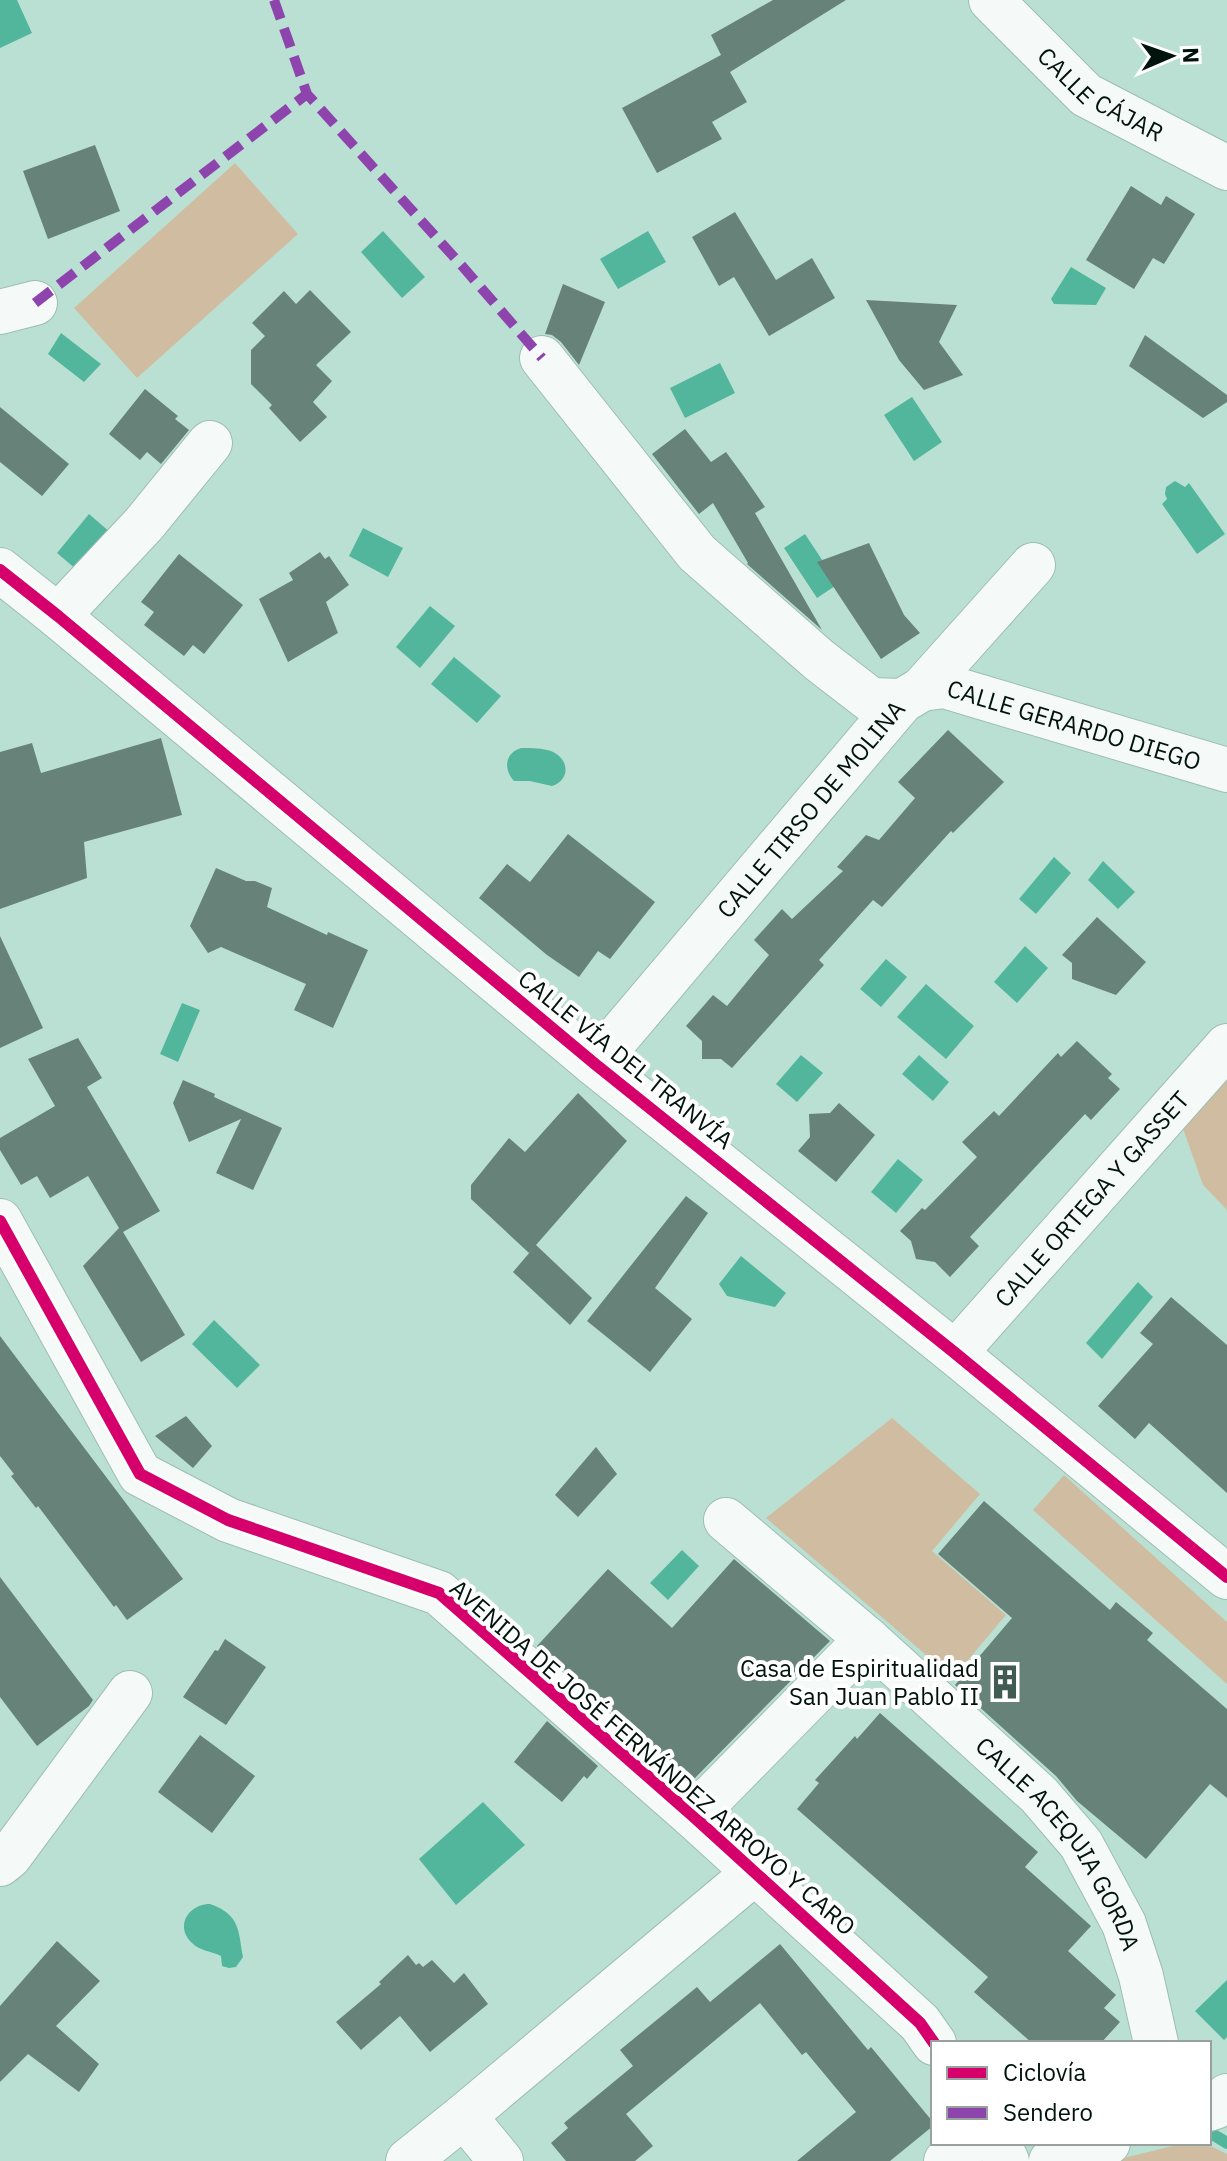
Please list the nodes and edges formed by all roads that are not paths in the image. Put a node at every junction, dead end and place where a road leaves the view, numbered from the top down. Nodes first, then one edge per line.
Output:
1 (991, 0) edge
2 (1227, 168) edge
3 (542, 358) dead end
4 (210, 443) dead end
5 (1033, 565) dead end
6 (0, 570) edge
7 (58, 616) junction
8 (912, 695) junction
9 (1227, 770) edge
10 (1227, 1046) edge
11 (595, 1064) junction
12 (0, 1221) edge
13 (955, 1353) junction
14 (726, 1520) dead end
15 (1227, 1577) edge
16 (867, 1639) junction
17 (130, 1693) dead end
18 (693, 1816) junction
19 (0, 1864) edge
20 (754, 1873) junction
21 (933, 2041) edge
22 (1156, 2041) edge
23 (1227, 2096) edge
24 (1211, 2108) edge
25 (464, 2116) junction
26 (966, 2145) edge
27 (1102, 2145) edge
28 (408, 2161) edge
29 (501, 2161) edge
30 (946, 2161) edge
31 (1051, 2161) edge

1 - 2 street, CALLE CÁJAR
3 - 8 street, CALLE GERARDO DIEGO
4 - 7 street
5 - 8 street, CALLE TIRSO DE MOLINA
6 - 7 street, CALLE VÍA DEL TRANVÍA
7 - 11 street, CALLE VÍA DEL TRANVÍA
8 - 9 street, CALLE GERARDO DIEGO
8 - 11 street, CALLE TIRSO DE MOLINA
10 - 13 street, CALLE ORTEGA Y GASSET
11 - 13 street, CALLE VÍA DEL TRANVÍA
12 - 18 street, AVENIDA DE JOSÉ FERNÁNDEZ ARROYO Y CARO
13 - 15 street, CALLE VÍA DEL TRANVÍA
14 - 16 street, CALLE ACEQUIA GORDA
16 - 18 street
16 - 22 street, CALLE ACEQUIA GORDA
17 - 19 street
18 - 20 street, AVENIDA DE JOSÉ FERNÁNDEZ ARROYO Y CARO
20 - 21 street, AVENIDA DE JOSÉ FERNÁNDEZ ARROYO Y CARO
20 - 25 street
23 - 24 street
25 - 28 street
25 - 29 street
26 - 30 street
27 - 31 street

